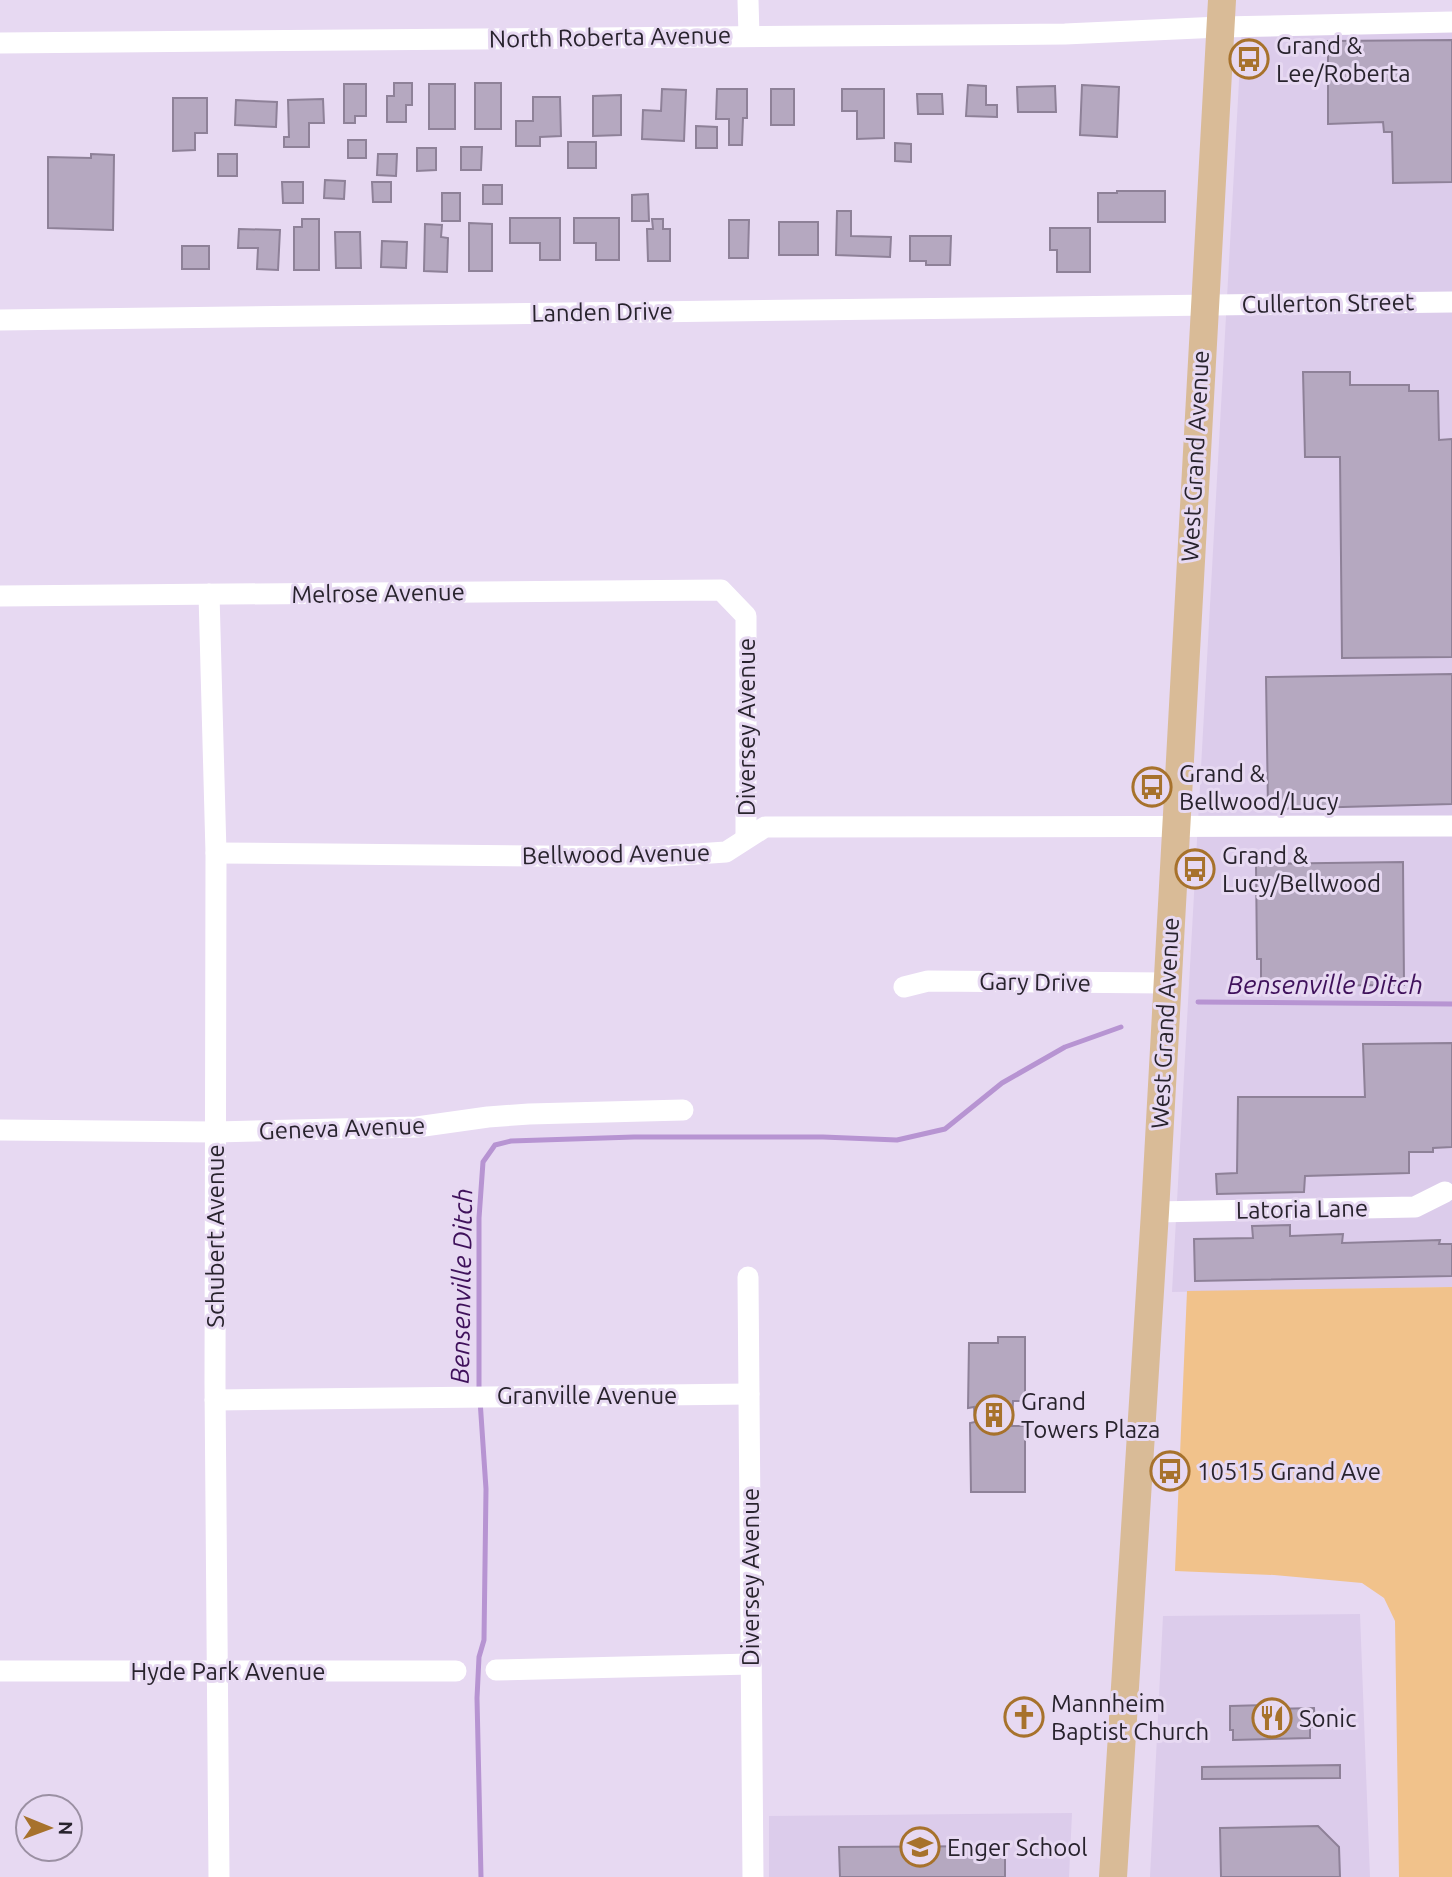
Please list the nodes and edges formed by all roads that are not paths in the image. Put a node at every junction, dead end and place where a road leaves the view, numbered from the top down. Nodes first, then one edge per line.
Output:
1 (748, 0) edge
2 (1221, 14) edge
3 (1452, 22) edge
4 (748, 36) junction
5 (0, 43) edge
6 (1452, 302) edge
7 (1204, 305) junction
8 (0, 320) edge
9 (209, 594) junction
10 (0, 596) edge
11 (746, 616) joint
12 (1175, 825) junction
13 (1452, 826) edge
14 (746, 838) junction
15 (216, 853) junction
16 (1166, 984) junction
17 (904, 987) dead end
18 (683, 1110) dead end
19 (0, 1130) edge
20 (215, 1132) junction
21 (1444, 1192) dead end
22 (1155, 1212) junction
23 (748, 1277) dead end
24 (749, 1394) junction
25 (215, 1400) junction
26 (751, 1664) junction
27 (496, 1670) dead end
28 (0, 1671) edge
29 (456, 1671) dead end
30 (217, 1672) junction
31 (219, 1877) edge
32 (753, 1877) edge
33 (1113, 1877) edge

1 - 4 street
2 - 3 street, North Roberta Avenue
2 - 4 street, North Roberta Avenue
2 - 7 main road, West Grand Avenue
4 - 5 street, North Roberta Avenue
6 - 7 street, Cullerton Street
7 - 8 street, Landen Drive
7 - 12 main road, West Grand Avenue
9 - 10 street, Melrose Avenue
9 - 11 street, Melrose Avenue
9 - 15 street, Schubert Avenue
11 - 14 street, Diversey Avenue
12 - 13 street, Bellwood Avenue
12 - 14 street, Bellwood Avenue
12 - 16 main road, West Grand Avenue
14 - 15 street, Bellwood Avenue
15 - 20 street, Schubert Avenue
16 - 17 street, Gary Drive
16 - 22 main road, West Grand Avenue
18 - 20 street, Geneva Avenue
19 - 20 street, Geneva Avenue
20 - 25 street, Schubert Avenue
21 - 22 street, Latoria Lane
22 - 33 main road, West Grand Avenue
23 - 24 street, Diversey Avenue
24 - 25 street, Granville Avenue
24 - 26 street, Diversey Avenue
25 - 30 street, Schubert Avenue
26 - 27 street
26 - 32 street, Diversey Avenue
28 - 30 street, Hyde Park Avenue
29 - 30 street, Hyde Park Avenue
30 - 31 street, Schubert Avenue

